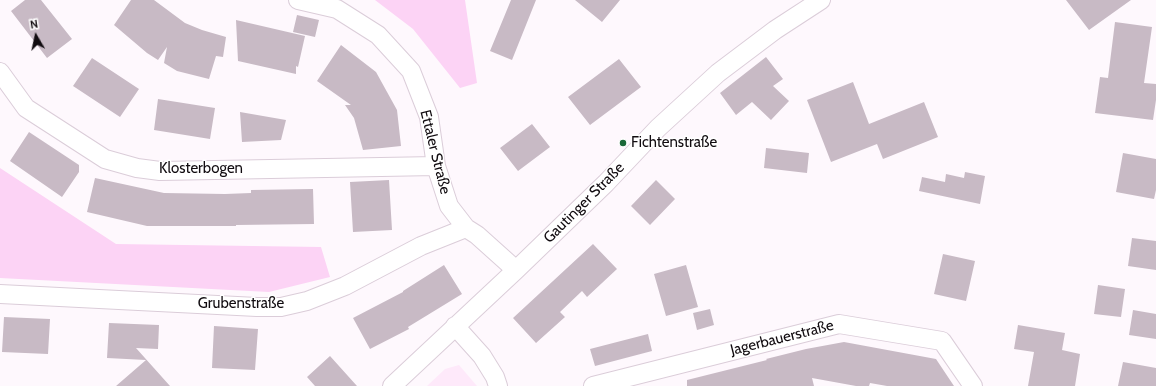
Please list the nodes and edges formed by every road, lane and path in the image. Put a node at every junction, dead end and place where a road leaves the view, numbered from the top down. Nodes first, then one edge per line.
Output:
1 (298, 0) edge
2 (821, 0) edge
3 (0, 72) edge
4 (436, 166) junction
5 (466, 228) junction
6 (516, 270) junction
7 (0, 294) edge
8 (455, 326) junction
9 (392, 386) edge
10 (498, 386) edge
11 (593, 386) edge
12 (973, 386) edge

1 - 4 street, Ettaler Straße
2 - 6 street, Gautinger Straße
3 - 4 street, Klosterbogen
4 - 5 street, Ettaler Straße
5 - 6 street, Ettaler Straße
5 - 7 street, Grubenstraße
6 - 8 street, Gautinger Straße
8 - 9 street, Gautinger Straße
8 - 10 street
11 - 12 street, Jagerbauerstraße

